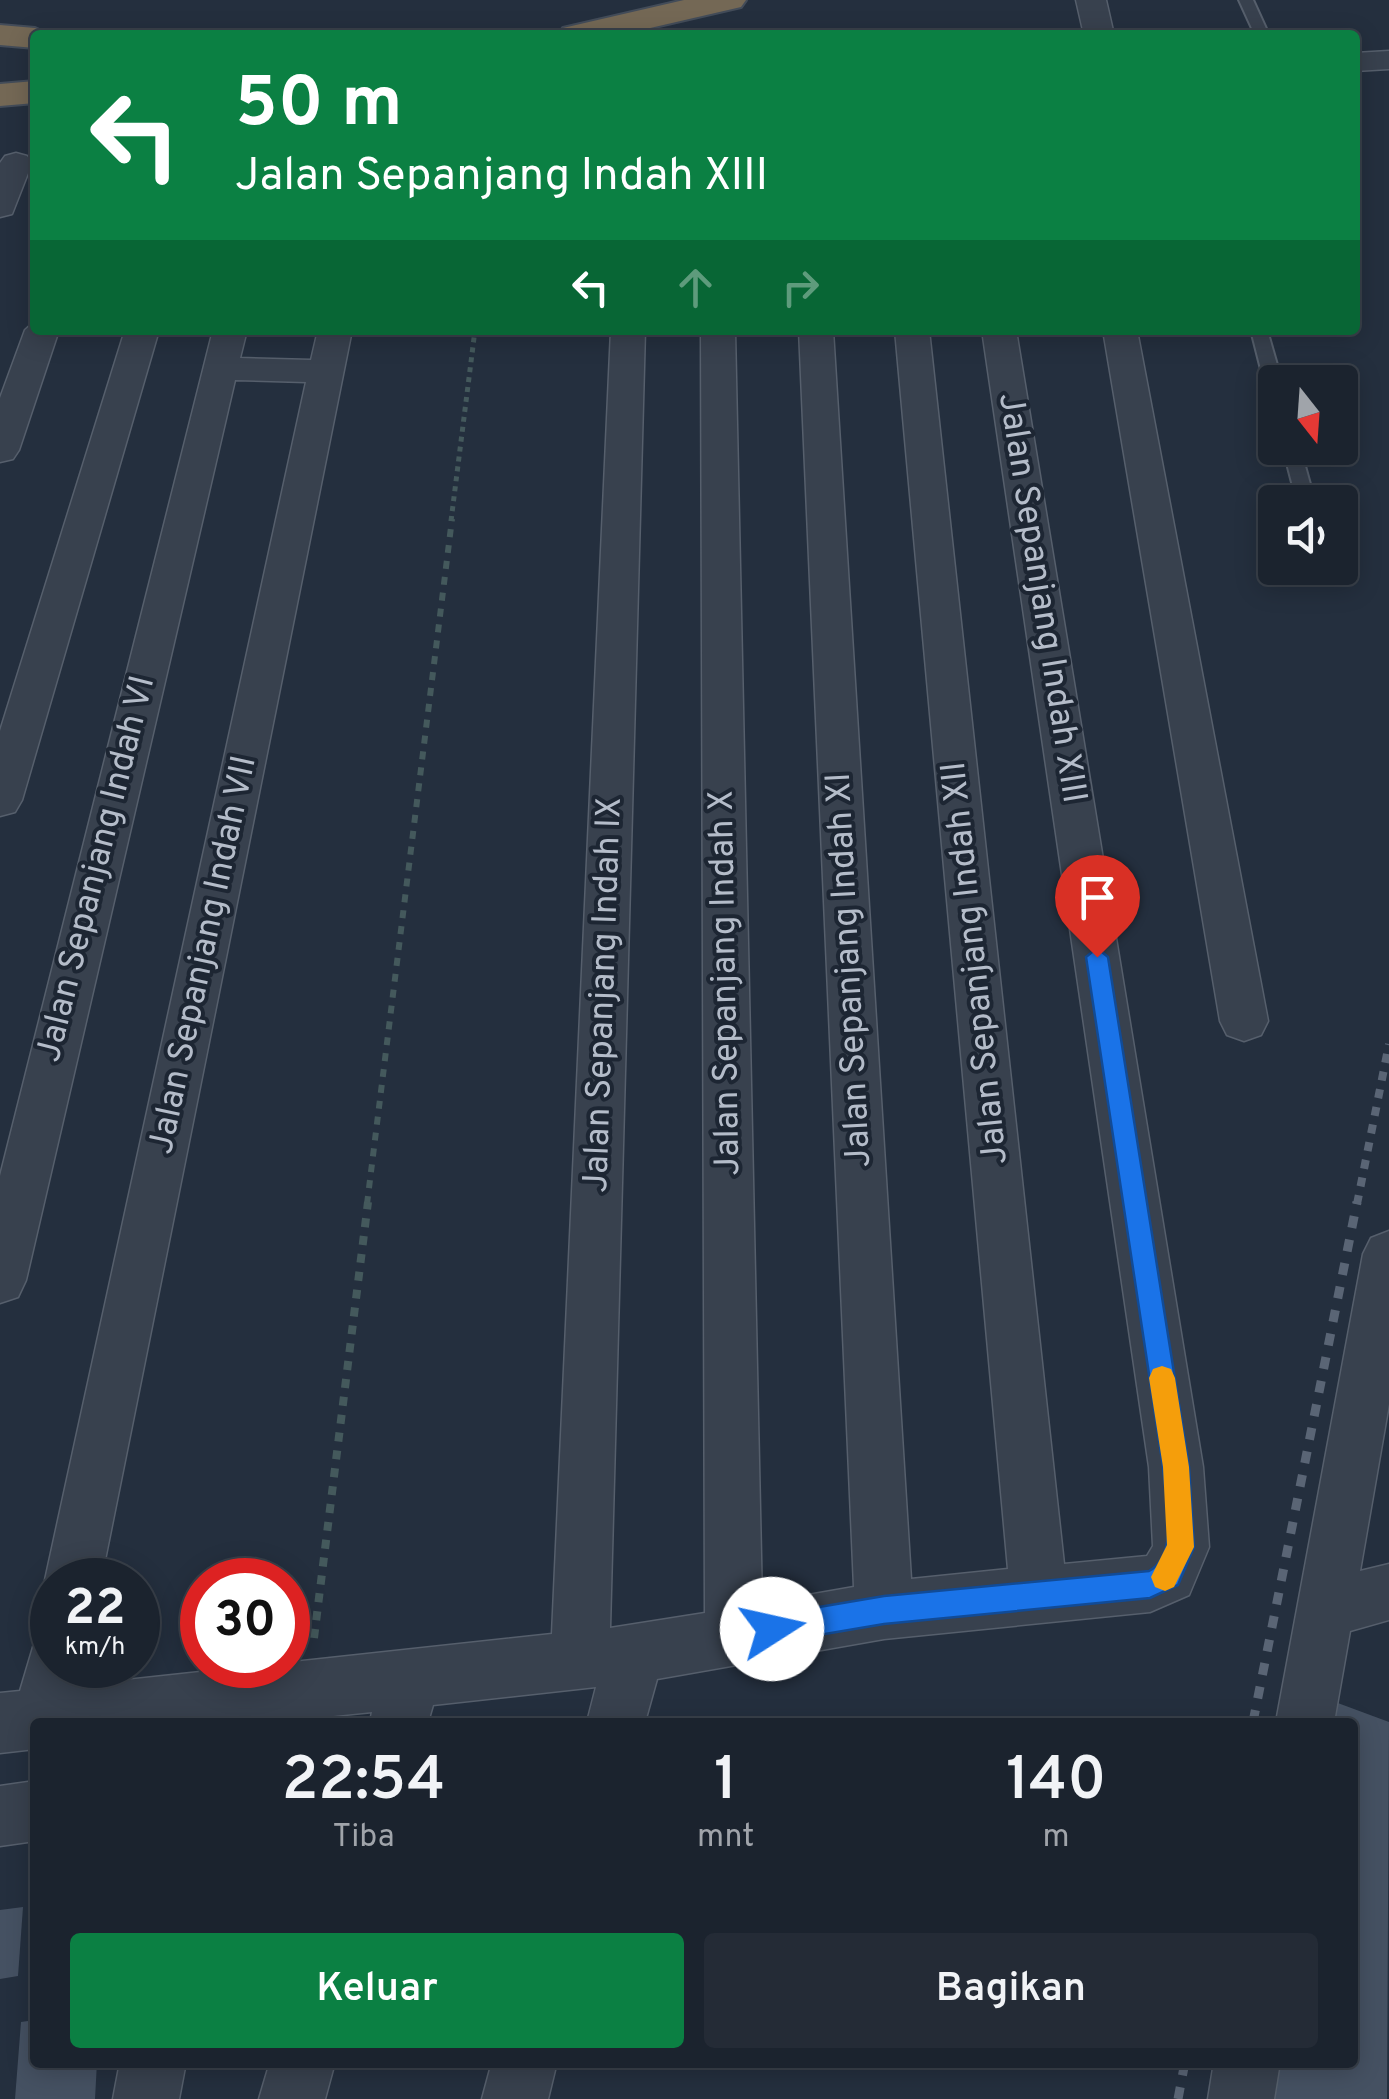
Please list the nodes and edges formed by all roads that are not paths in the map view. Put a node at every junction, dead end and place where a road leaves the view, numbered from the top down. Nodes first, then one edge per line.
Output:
1 (729, 0) edge
2 (1090, 0) edge
3 (1246, 0) edge
4 (597, 30) edge
5 (1098, 30) edge
6 (1260, 30) edge
7 (0, 35) edge
8 (30, 38) edge
9 (1389, 60) edge
10 (1360, 62) edge
11 (30, 92) edge
12 (0, 95) edge
13 (17, 165) edge
14 (0, 206) edge
15 (40, 335) edge
16 (140, 335) edge
17 (229, 335) edge
18 (628, 335) edge
19 (718, 335) edge
20 (816, 335) edge
21 (912, 335) edge
22 (1000, 335) edge
23 (1121, 335) edge
24 (1260, 335) edge
25 (330, 351) edge
26 (1268, 365) edge
27 (220, 368) junction
28 (0, 450) edge
29 (0, 800) edge
30 (1244, 1020) dead end
31 (1389, 1254) edge
32 (0, 1280) edge
33 (78, 1558) edge
34 (1389, 1592) edge
35 (1038, 1596) junction
36 (1324, 1609) junction
37 (884, 1610) junction
38 (734, 1636) junction
39 (608, 1657) junction
40 (405, 1700) edge
41 (33, 1702) edge
42 (616, 1718) edge
43 (1305, 1718) edge
44 (30, 1812) edge
45 (0, 1816) edge
46 (151, 2068) edge
47 (300, 2068) edge
48 (523, 2068) edge
49 (1246, 2068) edge
50 (146, 2099) edge
51 (292, 2099) edge
52 (515, 2099) edge
53 (1241, 2099) edge

1 - 4 highway
2 - 5 street
3 - 6 lane
7 - 8 highway
9 - 10 street
11 - 12 highway
13 - 14 street
15 - 28 street
16 - 29 street
17 - 27 street, Jalan Sepanjang Indah VI
18 - 39 street, Jalan Sepanjang Indah IX
19 - 38 street, Jalan Sepanjang Indah X
20 - 37 street, Jalan Sepanjang Indah XI
21 - 35 street, Jalan Sepanjang Indah XII
22 - 35 street, Jalan Sepanjang Indah XIII
23 - 30 street
24 - 26 lane
25 - 27 street
25 - 33 street, Jalan Sepanjang Indah VII
27 - 32 street, Jalan Sepanjang Indah VI
31 - 36 street
34 - 36 street
35 - 37 street
36 - 43 street
37 - 38 street
38 - 39 street
39 - 40 street
39 - 42 street, Jalan Sepanjang Indah IX
40 - 41 street
44 - 45 street
46 - 50 street
47 - 51 street
48 - 52 street
49 - 53 street

